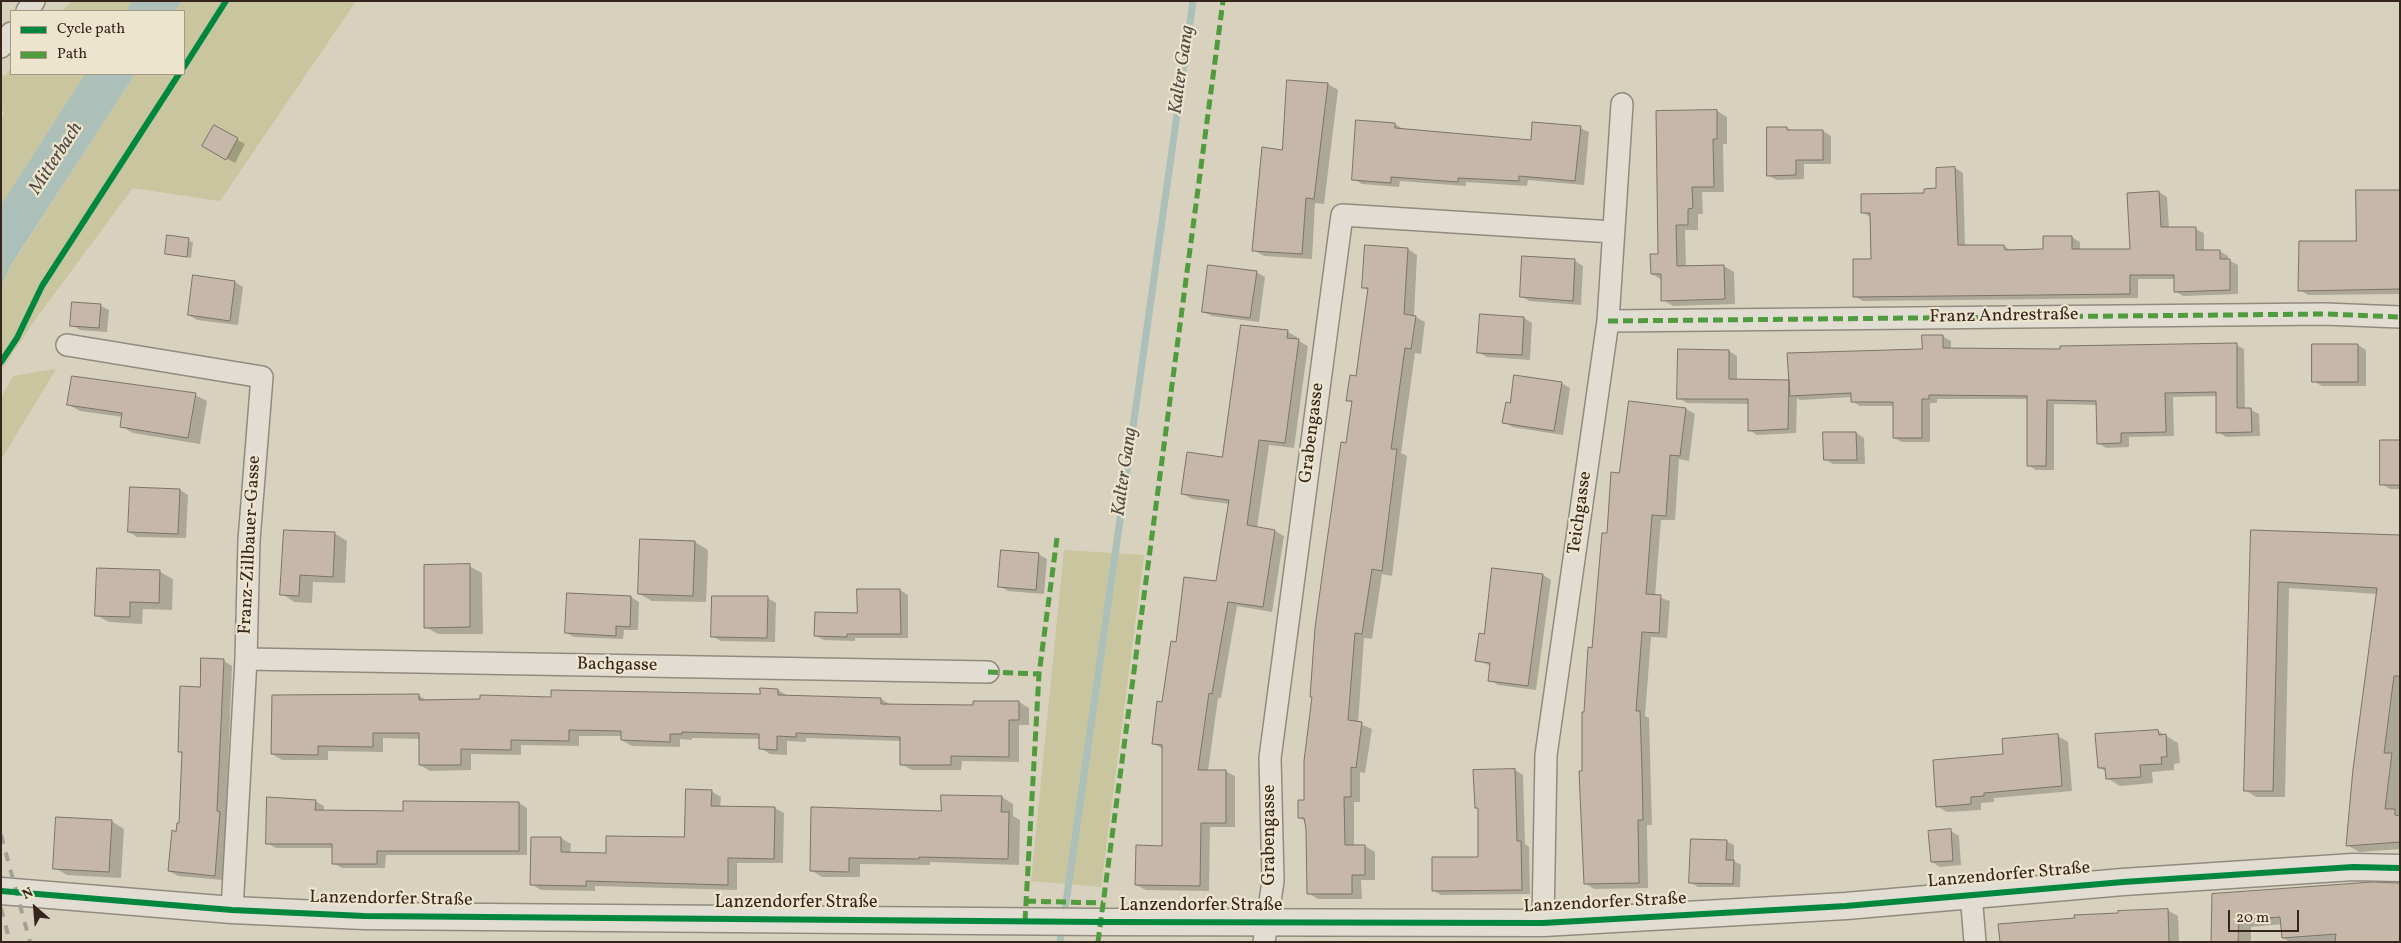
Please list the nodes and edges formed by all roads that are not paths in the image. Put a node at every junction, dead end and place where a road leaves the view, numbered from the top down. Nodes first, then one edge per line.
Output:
1 (10, 34) edge
2 (1, 47) edge
3 (1622, 104) dead end
4 (1613, 232) junction
5 (2400, 317) edge
6 (1608, 321) junction
7 (67, 345) dead end
8 (246, 659) junction
9 (988, 672) dead end
10 (2400, 868) edge
11 (1, 891) edge
12 (1971, 894) junction
13 (232, 910) junction
14 (1543, 923) junction
15 (1264, 932) edge
16 (1975, 942) edge

1 - 2 street
3 - 4 street, Teichgasse
4 - 6 street, Teichgasse
4 - 15 street, Grabengasse
5 - 6 street, Franz Andrestraße
6 - 14 street, Teichgasse
7 - 8 street, Franz-Zillbauer-Gasse
8 - 9 street, Bachgasse
8 - 13 street, Franz-Zillbauer-Gasse
10 - 12 street, Lanzendorfer Straße
11 - 13 street, Lanzendorfer Straße
12 - 14 street, Lanzendorfer Straße
12 - 16 street
13 - 15 street, Lanzendorfer Straße
14 - 15 street, Lanzendorfer Straße

